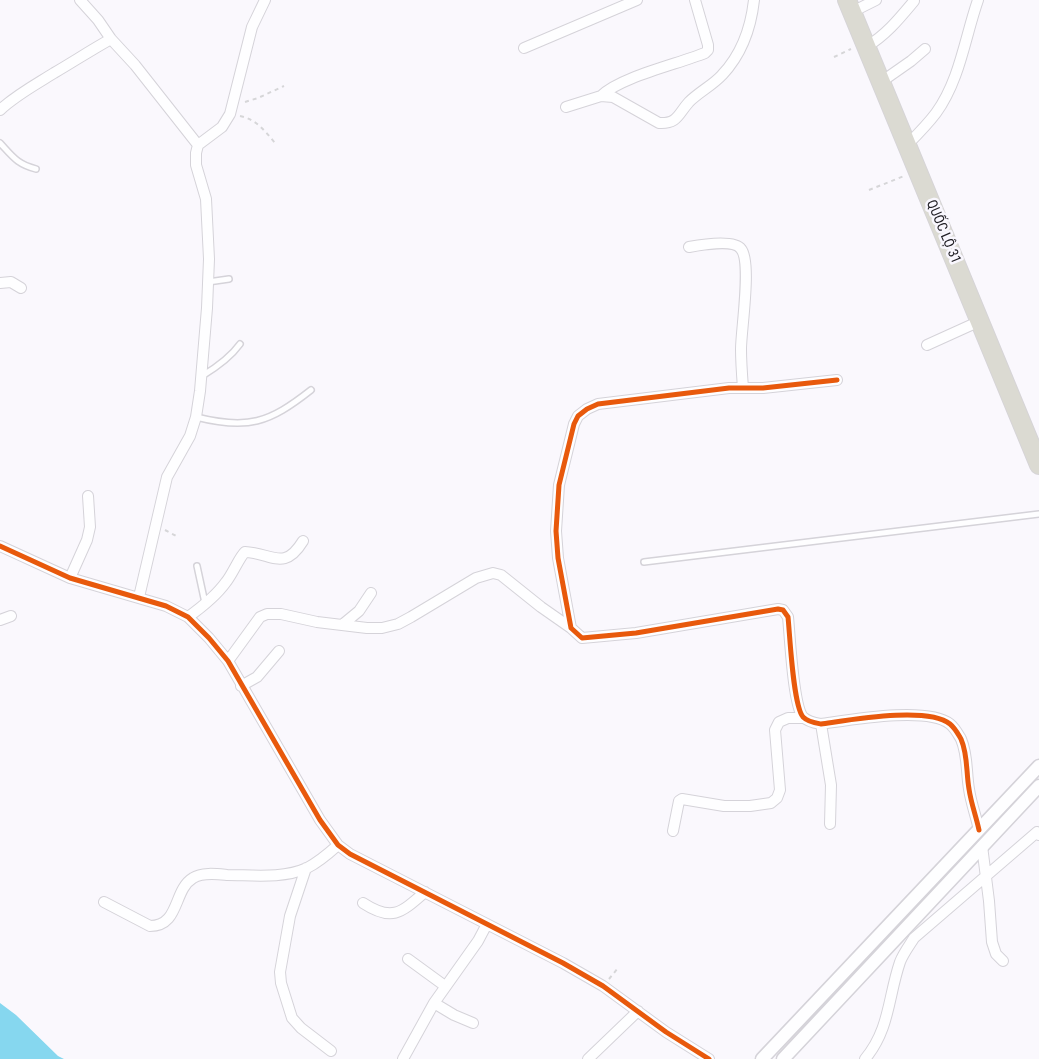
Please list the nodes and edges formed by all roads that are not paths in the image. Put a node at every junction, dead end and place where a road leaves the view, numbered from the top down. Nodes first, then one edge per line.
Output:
1 (80, 0) edge
2 (265, 0) edge
3 (637, 0) edge
4 (695, 0) edge
5 (754, 0) edge
6 (876, 0) edge
7 (978, 0) edge
8 (914, 1) edge
9 (849, 6) edge
10 (110, 39) junction
11 (865, 44) junction
12 (524, 48) dead end
13 (925, 49) dead end
14 (881, 82) junction
15 (601, 96) junction
16 (566, 107) dead end
17 (0, 110) edge
18 (0, 143) edge
19 (198, 145) junction
20 (907, 145) junction
21 (36, 168) dead end
22 (689, 247) dead end
23 (229, 279) dead end
24 (208, 282) junction
25 (0, 283) edge
26 (22, 288) dead end
27 (980, 321) junction
28 (240, 344) dead end
29 (927, 345) dead end
30 (201, 376) junction
31 (837, 380) dead end
32 (743, 388) junction
33 (310, 390) dead end
34 (196, 417) junction
35 (1039, 465) edge
36 (88, 496) dead end
37 (1039, 514) edge
38 (303, 541) dead end
39 (0, 546) edge
40 (644, 562) dead end
41 (198, 566) dead end
42 (70, 578) junction
43 (371, 592) dead end
44 (138, 597) junction
45 (205, 604) junction
46 (11, 616) dead end
47 (188, 617) junction
48 (0, 620) edge
49 (342, 625) junction
50 (571, 628) junction
51 (279, 650) dead end
52 (228, 660) junction
53 (241, 686) junction
54 (804, 718) junction
55 (821, 724) junction
56 (1039, 766) edge
57 (1039, 786) edge
58 (830, 824) dead end
59 (979, 830) junction
60 (673, 831) dead end
61 (1039, 836) edge
62 (338, 845) junction
63 (982, 846) junction
64 (306, 868) junction
65 (986, 877) junction
66 (424, 892) junction
67 (104, 902) dead end
68 (363, 903) dead end
69 (487, 924) junction
70 (408, 959) dead end
71 (1003, 961) dead end
72 (445, 986) junction
73 (434, 1003) junction
74 (638, 1011) junction
75 (473, 1023) dead end
76 (330, 1051) dead end
77 (403, 1059) edge
78 (588, 1059) edge
79 (710, 1059) edge
80 (762, 1059) edge
81 (783, 1059) edge
82 (864, 1059) edge

1 - 10 street
2 - 19 street
3 - 12 street
4 - 15 street
5 - 15 street
6 - 9 street
7 - 20 street
8 - 11 street
9 - 11 highway, QUỐC LỘ 31
10 - 17 street
10 - 19 street
11 - 14 highway, QUỐC LỘ 31
13 - 14 street
14 - 20 highway, QUỐC LỘ 31
15 - 16 street
18 - 21 lane
19 - 24 street
20 - 27 highway, QUỐC LỘ 31
22 - 32 street
23 - 24 lane
24 - 30 street
25 - 26 street
27 - 29 street
27 - 35 highway, QUỐC LỘ 31
28 - 30 lane
30 - 34 street
31 - 32 street
32 - 50 street
33 - 34 lane
34 - 44 street
36 - 42 street
37 - 40 lane
38 - 45 street
39 - 42 street
41 - 45 lane
42 - 44 street
43 - 49 street
44 - 47 street
45 - 47 street
46 - 48 street
47 - 52 street
49 - 50 street
49 - 52 street
50 - 54 street
51 - 53 street
52 - 53 street
53 - 62 street
54 - 55 street
54 - 60 street
55 - 58 street
55 - 59 street
56 - 59 street
57 - 63 street
59 - 80 street
61 - 65 street
62 - 64 street
62 - 66 street
63 - 65 street
63 - 81 street
64 - 67 street
64 - 76 street
65 - 71 street
65 - 82 street
66 - 68 street
66 - 69 street
69 - 72 street
69 - 74 street
70 - 72 street
72 - 73 street
73 - 75 street
73 - 77 street
74 - 78 street
74 - 79 street

